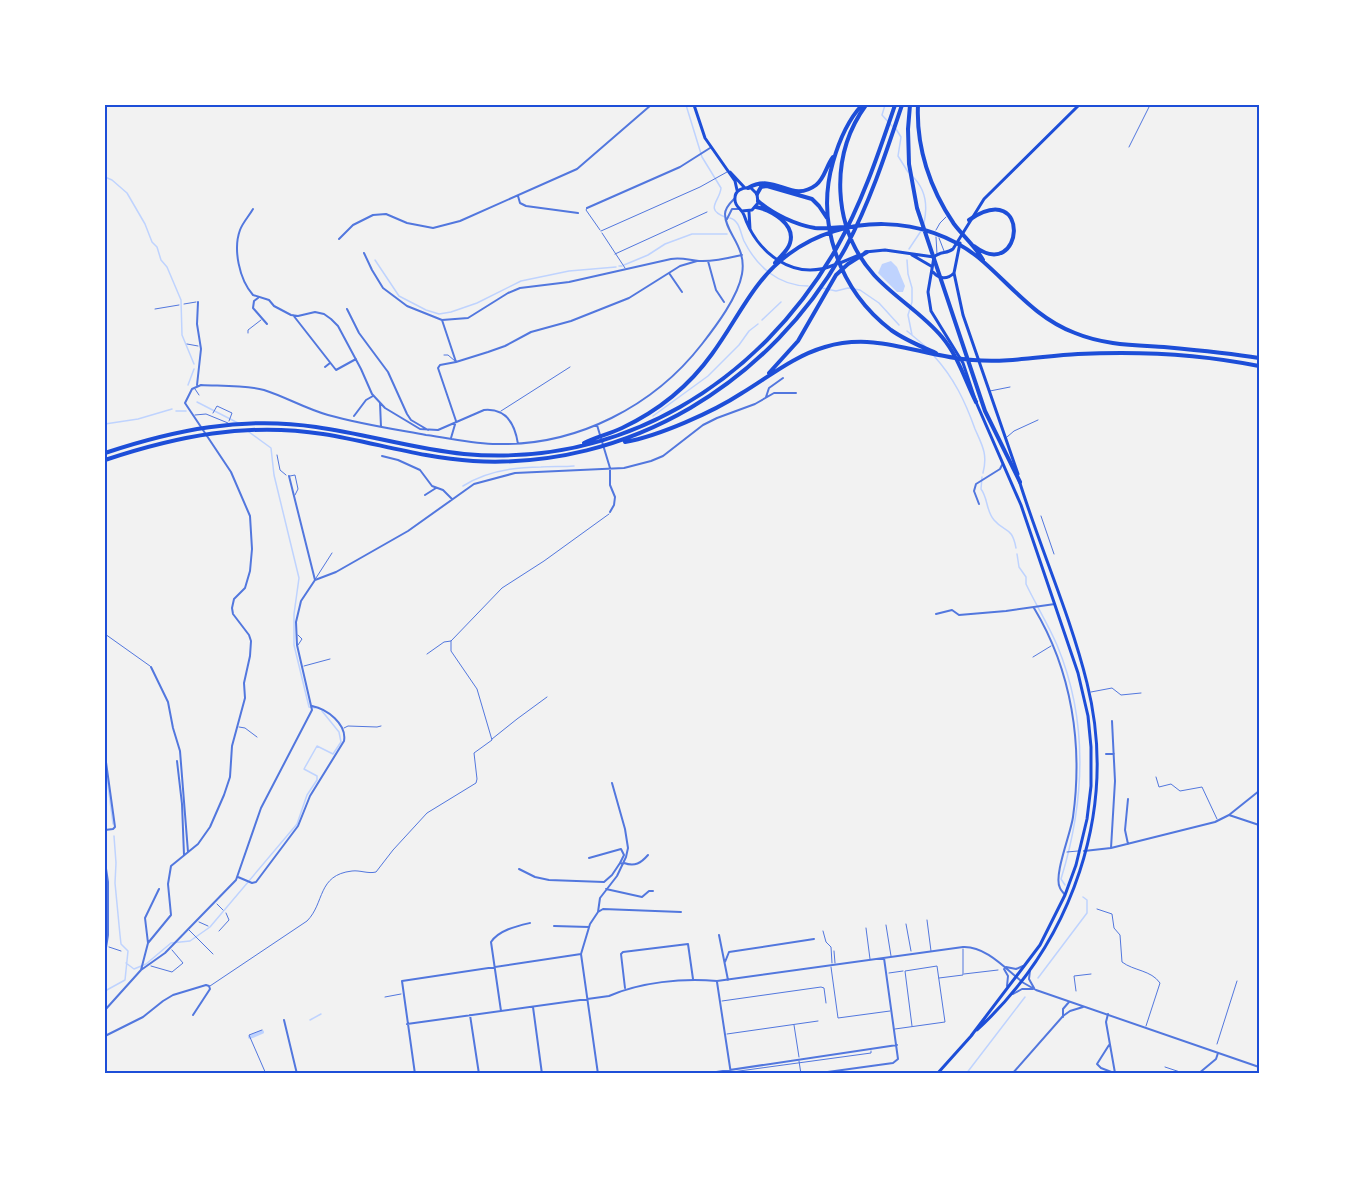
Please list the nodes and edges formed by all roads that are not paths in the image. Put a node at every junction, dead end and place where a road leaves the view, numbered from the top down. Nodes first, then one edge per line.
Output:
1 (651, 105) edge
2 (694, 105) edge
3 (864, 105) edge
4 (895, 105) edge
5 (910, 105) edge
6 (918, 105) edge
7 (1079, 105) edge
8 (1150, 105) edge
9 (902, 106) edge
10 (1129, 147) dead end
11 (710, 148) junction
12 (836, 154) junction
13 (728, 170) junction
14 (747, 188) junction
15 (737, 192) junction
16 (757, 194) junction
17 (518, 196) junction
18 (735, 199) junction
19 (758, 201) junction
20 (756, 207) junction
21 (587, 208) joint
22 (253, 209) dead end
23 (740, 210) junction
24 (750, 211) junction
25 (707, 212) dead end
26 (578, 213) dead end
27 (951, 213) dead end
28 (727, 214) junction
29 (969, 220) junction
30 (828, 222) junction
31 (852, 227) junction
32 (601, 231) junction
33 (750, 231) junction
34 (936, 234) junction
35 (960, 238) junction
36 (339, 239) dead end
37 (969, 242) junction
38 (867, 252) junction
39 (364, 253) dead end
40 (946, 253) junction
41 (615, 254) junction
42 (910, 254) junction
43 (742, 255) junction
44 (936, 256) junction
45 (956, 260) junction
46 (697, 261) junction
47 (708, 261) junction
48 (985, 264) junction
49 (771, 268) junction
50 (932, 268) junction
51 (626, 269) junction
52 (669, 273) junction
53 (954, 273) junction
54 (682, 292) dead end
55 (258, 298) junction
56 (198, 302) joint
57 (724, 302) dead end
58 (184, 304) dead end
59 (179, 305) dead end
60 (155, 309) dead end
61 (347, 309) dead end
62 (293, 315) junction
63 (262, 319) junction
64 (442, 320) junction
65 (267, 324) dead end
66 (248, 333) dead end
67 (187, 344) dead end
68 (200, 346) junction
69 (444, 355) dead end
70 (942, 355) junction
71 (1259, 358) edge
72 (356, 359) junction
73 (456, 362) junction
74 (330, 363) junction
75 (1259, 366) edge
76 (325, 367) dead end
77 (570, 367) dead end
78 (783, 378) dead end
79 (759, 382) junction
80 (195, 386) junction
81 (1010, 387) dead end
82 (989, 391) junction
83 (795, 393) dead end
84 (199, 395) dead end
85 (373, 396) junction
86 (766, 397) junction
87 (976, 402) junction
88 (380, 403) junction
89 (500, 412) junction
90 (213, 414) dead end
91 (194, 415) junction
92 (354, 416) dead end
93 (1038, 420) dead end
94 (229, 421) dead end
95 (456, 421) junction
96 (381, 427) junction
97 (598, 427) junction
98 (431, 431) junction
99 (244, 433) dead end
100 (1007, 437) dead end
101 (451, 439) junction
102 (615, 443) junction
103 (518, 444) junction
104 (575, 447) junction
105 (105, 453) edge
106 (277, 455) dead end
107 (382, 456) dead end
108 (105, 460) edge
109 (1003, 462) junction
110 (610, 468) junction
111 (999, 470) junction
112 (289, 476) joint
113 (1009, 476) junction
114 (1020, 482) junction
115 (436, 488) junction
116 (425, 495) dead end
117 (452, 499) junction
118 (979, 504) dead end
119 (610, 512) joint
120 (1041, 516) dead end
121 (332, 553) dead end
122 (1054, 554) dead end
123 (315, 580) junction
124 (1056, 604) junction
125 (1035, 608) junction
126 (936, 614) dead end
127 (105, 634) edge
128 (296, 635) junction
129 (451, 641) junction
130 (297, 645) junction
131 (1053, 645) junction
132 (427, 654) dead end
133 (1033, 657) dead end
134 (330, 659) dead end
135 (302, 666) junction
136 (151, 667) joint
137 (1089, 692) junction
138 (1141, 693) dead end
139 (547, 697) dead end
140 (312, 708) junction
141 (1112, 721) dead end
142 (381, 726) dead end
143 (237, 728) junction
144 (342, 729) junction
145 (257, 737) dead end
146 (492, 740) junction
147 (1106, 754) dead end
148 (1114, 754) junction
149 (105, 755) edge
150 (177, 761) dead end
151 (1156, 777) dead end
152 (612, 783) dead end
153 (1259, 791) edge
154 (1128, 799) dead end
155 (1229, 815) junction
156 (1217, 821) junction
157 (1259, 825) edge
158 (105, 830) edge
159 (1128, 844) junction
160 (1111, 848) junction
161 (1080, 851) junction
162 (1087, 851) junction
163 (188, 852) junction
164 (1066, 852) junction
165 (184, 855) junction
166 (648, 855) dead end
167 (589, 858) dead end
168 (105, 862) edge
169 (623, 862) junction
170 (519, 869) dead end
171 (238, 877) junction
172 (159, 889) dead end
173 (606, 889) junction
174 (653, 891) dead end
175 (1065, 895) junction
176 (215, 902) junction
177 (599, 906) junction
178 (603, 909) junction
179 (1096, 909) dead end
180 (222, 910) dead end
181 (598, 912) junction
182 (681, 912) dead end
183 (226, 913) dead end
184 (927, 920) dead end
185 (197, 921) junction
186 (530, 923) dead end
187 (906, 924) dead end
188 (886, 925) dead end
189 (208, 926) dead end
190 (554, 926) dead end
191 (589, 927) junction
192 (866, 928) dead end
193 (189, 930) junction
194 (219, 931) dead end
195 (823, 931) dead end
196 (719, 935) dead end
197 (814, 939) dead end
198 (148, 943) junction
199 (172, 946) junction
200 (107, 947) junction
201 (963, 947) junction
202 (1037, 949) junction
203 (121, 951) dead end
204 (834, 951) dead end
205 (932, 951) junction
206 (105, 954) edge
207 (213, 954) dead end
208 (581, 954) junction
209 (911, 954) junction
210 (891, 957) junction
211 (884, 958) junction
212 (870, 960) junction
213 (725, 962) junction
214 (149, 965) junction
215 (833, 965) junction
216 (142, 967) junction
217 (494, 967) junction
218 (1003, 967) junction
219 (998, 970) dead end
220 (1030, 970) junction
221 (905, 971) junction
222 (887, 973) junction
223 (1090, 974) dead end
224 (963, 975) junction
225 (1016, 977) junction
226 (939, 978) junction
227 (693, 979) junction
228 (728, 980) junction
229 (717, 981) junction
230 (1237, 981) dead end
231 (1022, 982) junction
232 (209, 986) junction
233 (625, 989) junction
234 (1036, 990) junction
235 (1006, 991) junction
236 (1076, 991) dead end
237 (403, 994) junction
238 (385, 997) dead end
239 (1057, 997) junction
240 (1009, 998) junction
241 (587, 999) junction
242 (720, 1001) junction
243 (1070, 1002) junction
244 (826, 1003) dead end
245 (533, 1007) junction
246 (1088, 1008) junction
247 (1063, 1009) junction
248 (105, 1010) edge
249 (501, 1011) junction
250 (892, 1011) junction
251 (1070, 1011) junction
252 (1108, 1014) junction
253 (193, 1015) dead end
254 (470, 1015) junction
255 (1063, 1017) junction
256 (284, 1020) dead end
257 (818, 1021) dead end
258 (408, 1024) junction
259 (794, 1024) junction
260 (912, 1026) junction
261 (1145, 1028) junction
262 (894, 1029) junction
263 (262, 1030) dead end
264 (725, 1034) junction
265 (105, 1036) edge
266 (971, 1036) junction
267 (1217, 1044) dead end
268 (897, 1045) junction
269 (1109, 1046) junction
270 (871, 1049) junction
271 (1218, 1053) junction
272 (799, 1059) junction
273 (800, 1064) junction
274 (1165, 1066) dead end
275 (1259, 1067) edge
276 (850, 1069) junction
277 (730, 1072) edge
278 (266, 1074) edge
279 (297, 1074) edge
280 (415, 1074) edge
281 (479, 1074) edge
282 (542, 1074) edge
283 (598, 1074) edge
284 (703, 1074) edge
285 (801, 1074) edge
286 (813, 1074) edge
287 (818, 1074) edge
288 (850, 1074) edge
289 (937, 1074) edge
290 (1012, 1074) edge
291 (1116, 1074) edge
292 (1186, 1074) edge
293 (1198, 1074) edge

1 - 17 street
2 - 11 main road
3 - 12 highway
3 - 87 highway
4 - 104 highway
5 - 114 highway
6 - 37 highway
7 - 29 main road
8 - 10 lane
9 - 102 highway
11 - 13 main road
11 - 21 street
12 - 14 highway
12 - 30 highway
13 - 14 main road
13 - 15 main road
13 - 32 lane
14 - 15 main road
14 - 16 main road
15 - 18 main road
16 - 19 main road
16 - 30 highway
17 - 26 street
17 - 36 street
18 - 23 main road
18 - 28 street
19 - 20 main road
19 - 31 highway
20 - 24 main road
20 - 49 highway
21 - 32 lane
22 - 55 street
23 - 24 main road
23 - 28 street
23 - 33 main road
24 - 33 main road
25 - 41 lane
27 - 34 lane
28 - 43 street
29 - 35 main road
29 - 37 highway
30 - 70 highway
31 - 48 highway
31 - 49 highway
32 - 41 lane
33 - 38 main road
34 - 40 lane
34 - 44 lane
35 - 40 main road
35 - 45 main road
37 - 48 highway
38 - 42 main road
38 - 79 highway
39 - 64 street
40 - 44 main road
40 - 45 main road
41 - 51 lane
42 - 44 main road
42 - 50 main road
43 - 47 street
43 - 97 street
44 - 50 main road
45 - 53 main road
46 - 47 street
46 - 51 street
46 - 52 street
47 - 57 street
48 - 71 highway
49 - 104 highway
50 - 53 main road
50 - 87 main road
51 - 64 street
52 - 54 street
52 - 73 street
53 - 82 main road
55 - 62 street
55 - 63 street
56 - 58 lane
56 - 68 street
59 - 60 lane
61 - 98 street
62 - 72 street
62 - 74 street
63 - 65 street
63 - 66 lane
64 - 73 street
67 - 68 lane
68 - 80 street
69 - 73 lane
70 - 75 highway
70 - 79 highway
72 - 74 street
72 - 85 street
73 - 95 street
74 - 76 street
77 - 89 lane
78 - 86 street
79 - 102 highway
80 - 84 lane
80 - 91 street
80 - 96 street
81 - 82 lane
82 - 114 main road
83 - 86 street
85 - 88 street
85 - 92 street
86 - 110 street
87 - 109 main road
88 - 96 street
88 - 98 street
89 - 95 street
89 - 103 street
90 - 94 lane
91 - 99 lane
91 - 143 street
93 - 100 lane
95 - 98 street
95 - 101 street
96 - 101 street
97 - 103 street
97 - 110 street
101 - 103 street
102 - 108 highway
104 - 105 highway
106 - 112 lane
107 - 115 street
109 - 111 street
109 - 113 main road
110 - 117 street
110 - 119 street
111 - 113 street
111 - 118 street
112 - 123 street
113 - 124 main road
114 - 137 main road
115 - 116 street
115 - 117 street
117 - 123 street
119 - 129 lane
120 - 122 lane
121 - 123 lane
123 - 128 street
124 - 125 street
124 - 161 main road
125 - 126 street
125 - 131 street
127 - 136 lane
128 - 130 street
128 - 130 lane
129 - 132 lane
129 - 146 lane
130 - 135 street
131 - 133 lane
131 - 164 street
134 - 135 lane
135 - 140 street
136 - 163 street
137 - 138 lane
137 - 162 main road
139 - 146 lane
140 - 144 street
140 - 171 street
141 - 148 street
142 - 144 lane
143 - 145 lane
143 - 163 street
144 - 171 street
146 - 232 lane
147 - 148 street
148 - 160 street
149 - 158 street
150 - 165 street
151 - 156 lane
152 - 169 street
153 - 155 street
154 - 159 street
155 - 156 street
155 - 157 street
156 - 159 street
159 - 160 street
160 - 162 street
161 - 162 street
161 - 164 lane
161 - 175 main road
162 - 220 main road
163 - 165 street
164 - 175 street
165 - 198 street
166 - 169 street
167 - 169 street
168 - 200 street
169 - 170 street
169 - 173 street
171 - 176 street
172 - 198 street
173 - 174 street
173 - 177 street
175 - 202 main road
176 - 180 lane
176 - 185 street
177 - 178 street
177 - 181 street
178 - 181 street
178 - 182 street
179 - 261 lane
181 - 191 street
183 - 194 lane
184 - 205 lane
185 - 189 lane
185 - 193 street
186 - 217 street
187 - 209 lane
188 - 210 lane
190 - 191 street
191 - 208 street
192 - 212 lane
193 - 199 street
193 - 207 lane
195 - 215 lane
196 - 213 street
197 - 213 street
198 - 216 street
199 - 214 street
199 - 214 lane
200 - 203 lane
200 - 206 street
201 - 205 street
201 - 218 street
201 - 224 lane
202 - 218 street
202 - 225 main road
204 - 215 lane
205 - 209 street
208 - 217 street
208 - 241 street
209 - 210 street
210 - 211 street
211 - 212 street
211 - 222 street
212 - 215 street
213 - 228 street
214 - 216 street
215 - 228 street
215 - 250 lane
216 - 248 street
217 - 237 street
217 - 249 street
218 - 225 street
218 - 235 street
219 - 224 lane
220 - 231 main road
220 - 234 street
221 - 222 lane
221 - 226 lane
221 - 260 lane
222 - 250 street
223 - 236 lane
224 - 226 lane
225 - 231 street
225 - 235 main road
226 - 260 lane
227 - 229 street
227 - 233 street
227 - 233 street
228 - 229 street
229 - 242 street
230 - 267 lane
231 - 234 street
231 - 240 main road
232 - 253 street
232 - 265 street
233 - 241 street
234 - 239 street
234 - 240 street
235 - 266 main road
237 - 238 lane
237 - 258 street
239 - 243 street
239 - 247 street
240 - 266 main road
241 - 245 street
241 - 283 street
242 - 244 lane
242 - 264 street
243 - 246 street
243 - 247 street
243 - 251 street
245 - 249 street
245 - 282 street
246 - 251 street
246 - 252 street
247 - 255 street
249 - 254 street
250 - 262 street
251 - 255 street
252 - 261 street
252 - 269 street
254 - 258 street
254 - 281 street
255 - 290 street
256 - 279 street
257 - 259 lane
258 - 280 street
259 - 264 lane
259 - 272 lane
260 - 262 lane
261 - 271 street
262 - 268 street
263 - 278 lane
264 - 277 street
266 - 289 main road
268 - 270 street
268 - 276 street
269 - 291 street
269 - 291 street
270 - 272 street
270 - 273 lane
271 - 275 street
271 - 293 street
272 - 273 lane
272 - 277 street
273 - 277 lane
273 - 285 lane
274 - 292 lane
276 - 287 street
276 - 288 lane
277 - 284 street
286 - 287 street

